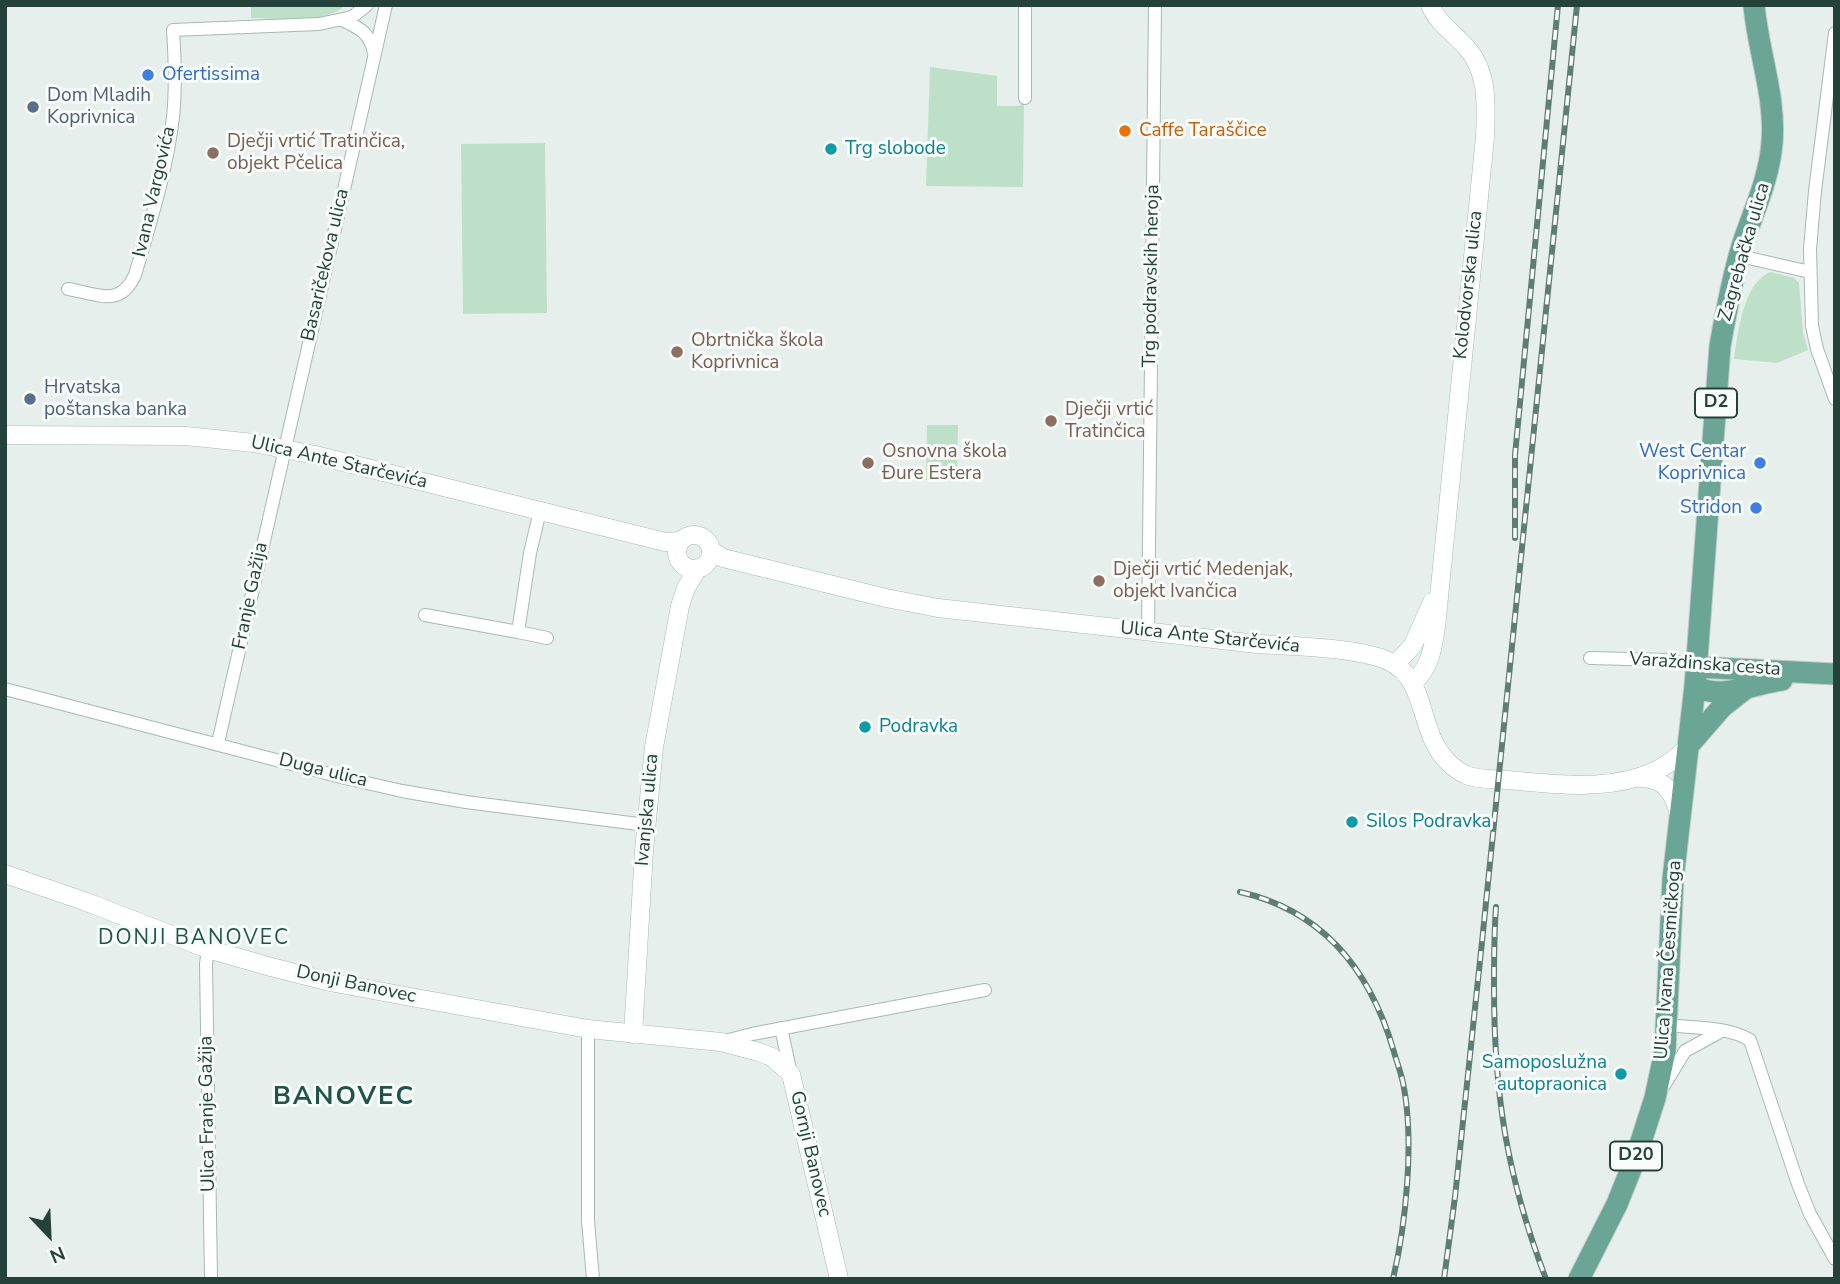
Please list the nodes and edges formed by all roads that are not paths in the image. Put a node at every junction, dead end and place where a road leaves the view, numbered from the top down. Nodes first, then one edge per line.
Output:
1 (356, 5) edge
2 (367, 5) edge
3 (377, 5) edge
4 (386, 5) edge
5 (1025, 5) edge
6 (1155, 5) edge
7 (1430, 5) edge
8 (1754, 5) edge
9 (342, 20) junction
10 (1835, 33) edge
11 (378, 41) junction
12 (374, 55) junction
13 (1025, 98) dead end
14 (1740, 256) junction
15 (1810, 272) junction
16 (68, 289) dead end
17 (1835, 399) edge
18 (5, 435) edge
19 (284, 448) junction
20 (540, 511) junction
21 (694, 555) junction
22 (1439, 583) junction
23 (425, 615) dead end
24 (1148, 631) junction
25 (518, 632) junction
26 (547, 638) dead end
27 (1590, 658) dead end
28 (1395, 665) junction
29 (1827, 674) edge
30 (1696, 677) junction
31 (1413, 684) junction
32 (1748, 686) junction
33 (5, 689) edge
34 (218, 743) junction
35 (1688, 747) junction
36 (1636, 778) junction
37 (1680, 815) junction
38 (646, 825) junction
39 (5, 874) edge
40 (208, 949) junction
41 (985, 990) dead end
42 (1667, 1025) junction
43 (588, 1028) junction
44 (782, 1028) junction
45 (1721, 1031) junction
46 (633, 1034) junction
47 (721, 1042) junction
48 (792, 1074) junction
49 (1655, 1098) junction
50 (1835, 1259) edge
51 (211, 1279) edge
52 (593, 1279) edge
53 (839, 1279) edge
54 (1578, 1279) edge

1 - 9 street
2 - 9 street
3 - 11 street, Basaričekova ulica
4 - 11 street, Basaričekova ulica
5 - 13 street
6 - 24 street, Trg podravskih heroja
7 - 22 main road, Kolodvorska ulica
8 - 14 main road, Zagrebačka ulica / D2
9 - 12 street
9 - 16 street, Ivana Vargovića
10 - 15 street
11 - 12 street, Basaričekova ulica
12 - 19 street, Basaričekova ulica
14 - 15 street
14 - 30 main road, Zagrebačka ulica / D2
15 - 17 street
18 - 19 main road, Ulica Ante Starčevića
19 - 20 main road, Ulica Ante Starčevića
19 - 34 street, Franje Gažija
20 - 21 main road, Ulica Ante Starčevića
20 - 25 street
21 - 24 main road, Ulica Ante Starčevića
21 - 38 main road, Ivanjska ulica
22 - 28 main road, Kolodvorska ulica
22 - 31 main road, Kolodvorska ulica
23 - 25 street
24 - 28 main road, Ulica Ante Starčevića
25 - 26 street
27 - 30 street, Varaždinska cesta
28 - 31 main road, Ulica Ante Starčevića
29 - 30 main road, Varaždinska cesta
29 - 32 main road, Varaždinska cesta
30 - 32 main road, Varaždinska cesta
30 - 35 main road, Ulica Ivana Česmičkoga / D20
31 - 36 main road, Ulica Ante Starčevića
32 - 35 main road
33 - 34 street, Duga ulica
34 - 38 street, Duga ulica
35 - 36 main road, Ulica Ante Starčevića
35 - 37 main road, Ulica Ivana Česmičkoga / D20
36 - 37 main road, Ulica Ante Starčevića
37 - 42 main road, Ulica Ivana Česmičkoga / D20
38 - 46 main road, Ivanjska ulica
39 - 40 main road, Donji Banovec
40 - 43 main road, Donji Banovec
40 - 51 street, Ulica Franje Gažija
41 - 44 street, Donji Banovec
42 - 45 street
42 - 49 main road, Ulica Ivana Česmičkoga / D20
43 - 46 main road, Donji Banovec
43 - 52 street
44 - 47 street, Donji Banovec
44 - 48 street, Gornji Banovec
45 - 49 street
45 - 50 street
46 - 47 main road, Donji Banovec
47 - 48 main road, Donji Banovec
48 - 53 main road, Gornji Banovec
49 - 54 main road, Ulica Ivana Česmičkoga / D20

